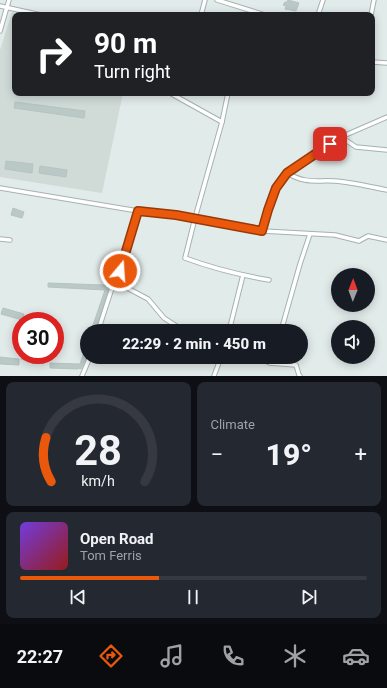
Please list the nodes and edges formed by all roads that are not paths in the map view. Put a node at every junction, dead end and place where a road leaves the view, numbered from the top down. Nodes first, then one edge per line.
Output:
1 (9, 0) edge
2 (205, 0) edge
3 (217, 0) edge
4 (323, 0) edge
5 (374, 0) edge
6 (0, 6) edge
7 (7, 8) junction
8 (30, 12) edge
9 (202, 12) edge
10 (249, 12) edge
11 (319, 12) edge
12 (372, 12) edge
13 (0, 31) edge
14 (375, 62) edge
15 (387, 63) edge
16 (175, 96) edge
17 (227, 96) edge
18 (387, 117) edge
19 (222, 122) junction
20 (341, 137) junction
21 (387, 150) edge
22 (287, 173) junction
23 (0, 188) edge
24 (387, 190) edge
25 (138, 211) junction
26 (194, 218) junction
27 (262, 231) junction
28 (310, 234) junction
29 (0, 239) edge
30 (10, 240) dead end
31 (387, 240) edge
32 (243, 275) junction
33 (268, 280) dead end
34 (116, 282) junction
35 (100, 324) edge
36 (173, 324) edge
37 (231, 324) edge
38 (283, 324) edge
39 (87, 364) edge
40 (218, 364) edge
41 (279, 364) edge
42 (82, 376) edge
43 (214, 376) edge
44 (300, 376) edge

1 - 7 street
2 - 9 street
3 - 10 street
4 - 11 street
5 - 12 street
6 - 7 street
7 - 8 street
7 - 13 street
14 - 15 street
16 - 19 street
17 - 19 street
18 - 20 street
19 - 26 street
20 - 21 street
20 - 22 street
22 - 24 street
22 - 27 street
23 - 25 street
25 - 26 street
25 - 34 street
26 - 27 street
26 - 32 street
27 - 28 street
28 - 31 street
28 - 38 street
29 - 30 street
32 - 33 street
32 - 37 street
34 - 35 street
34 - 36 street
39 - 42 street
40 - 43 street
41 - 44 street

